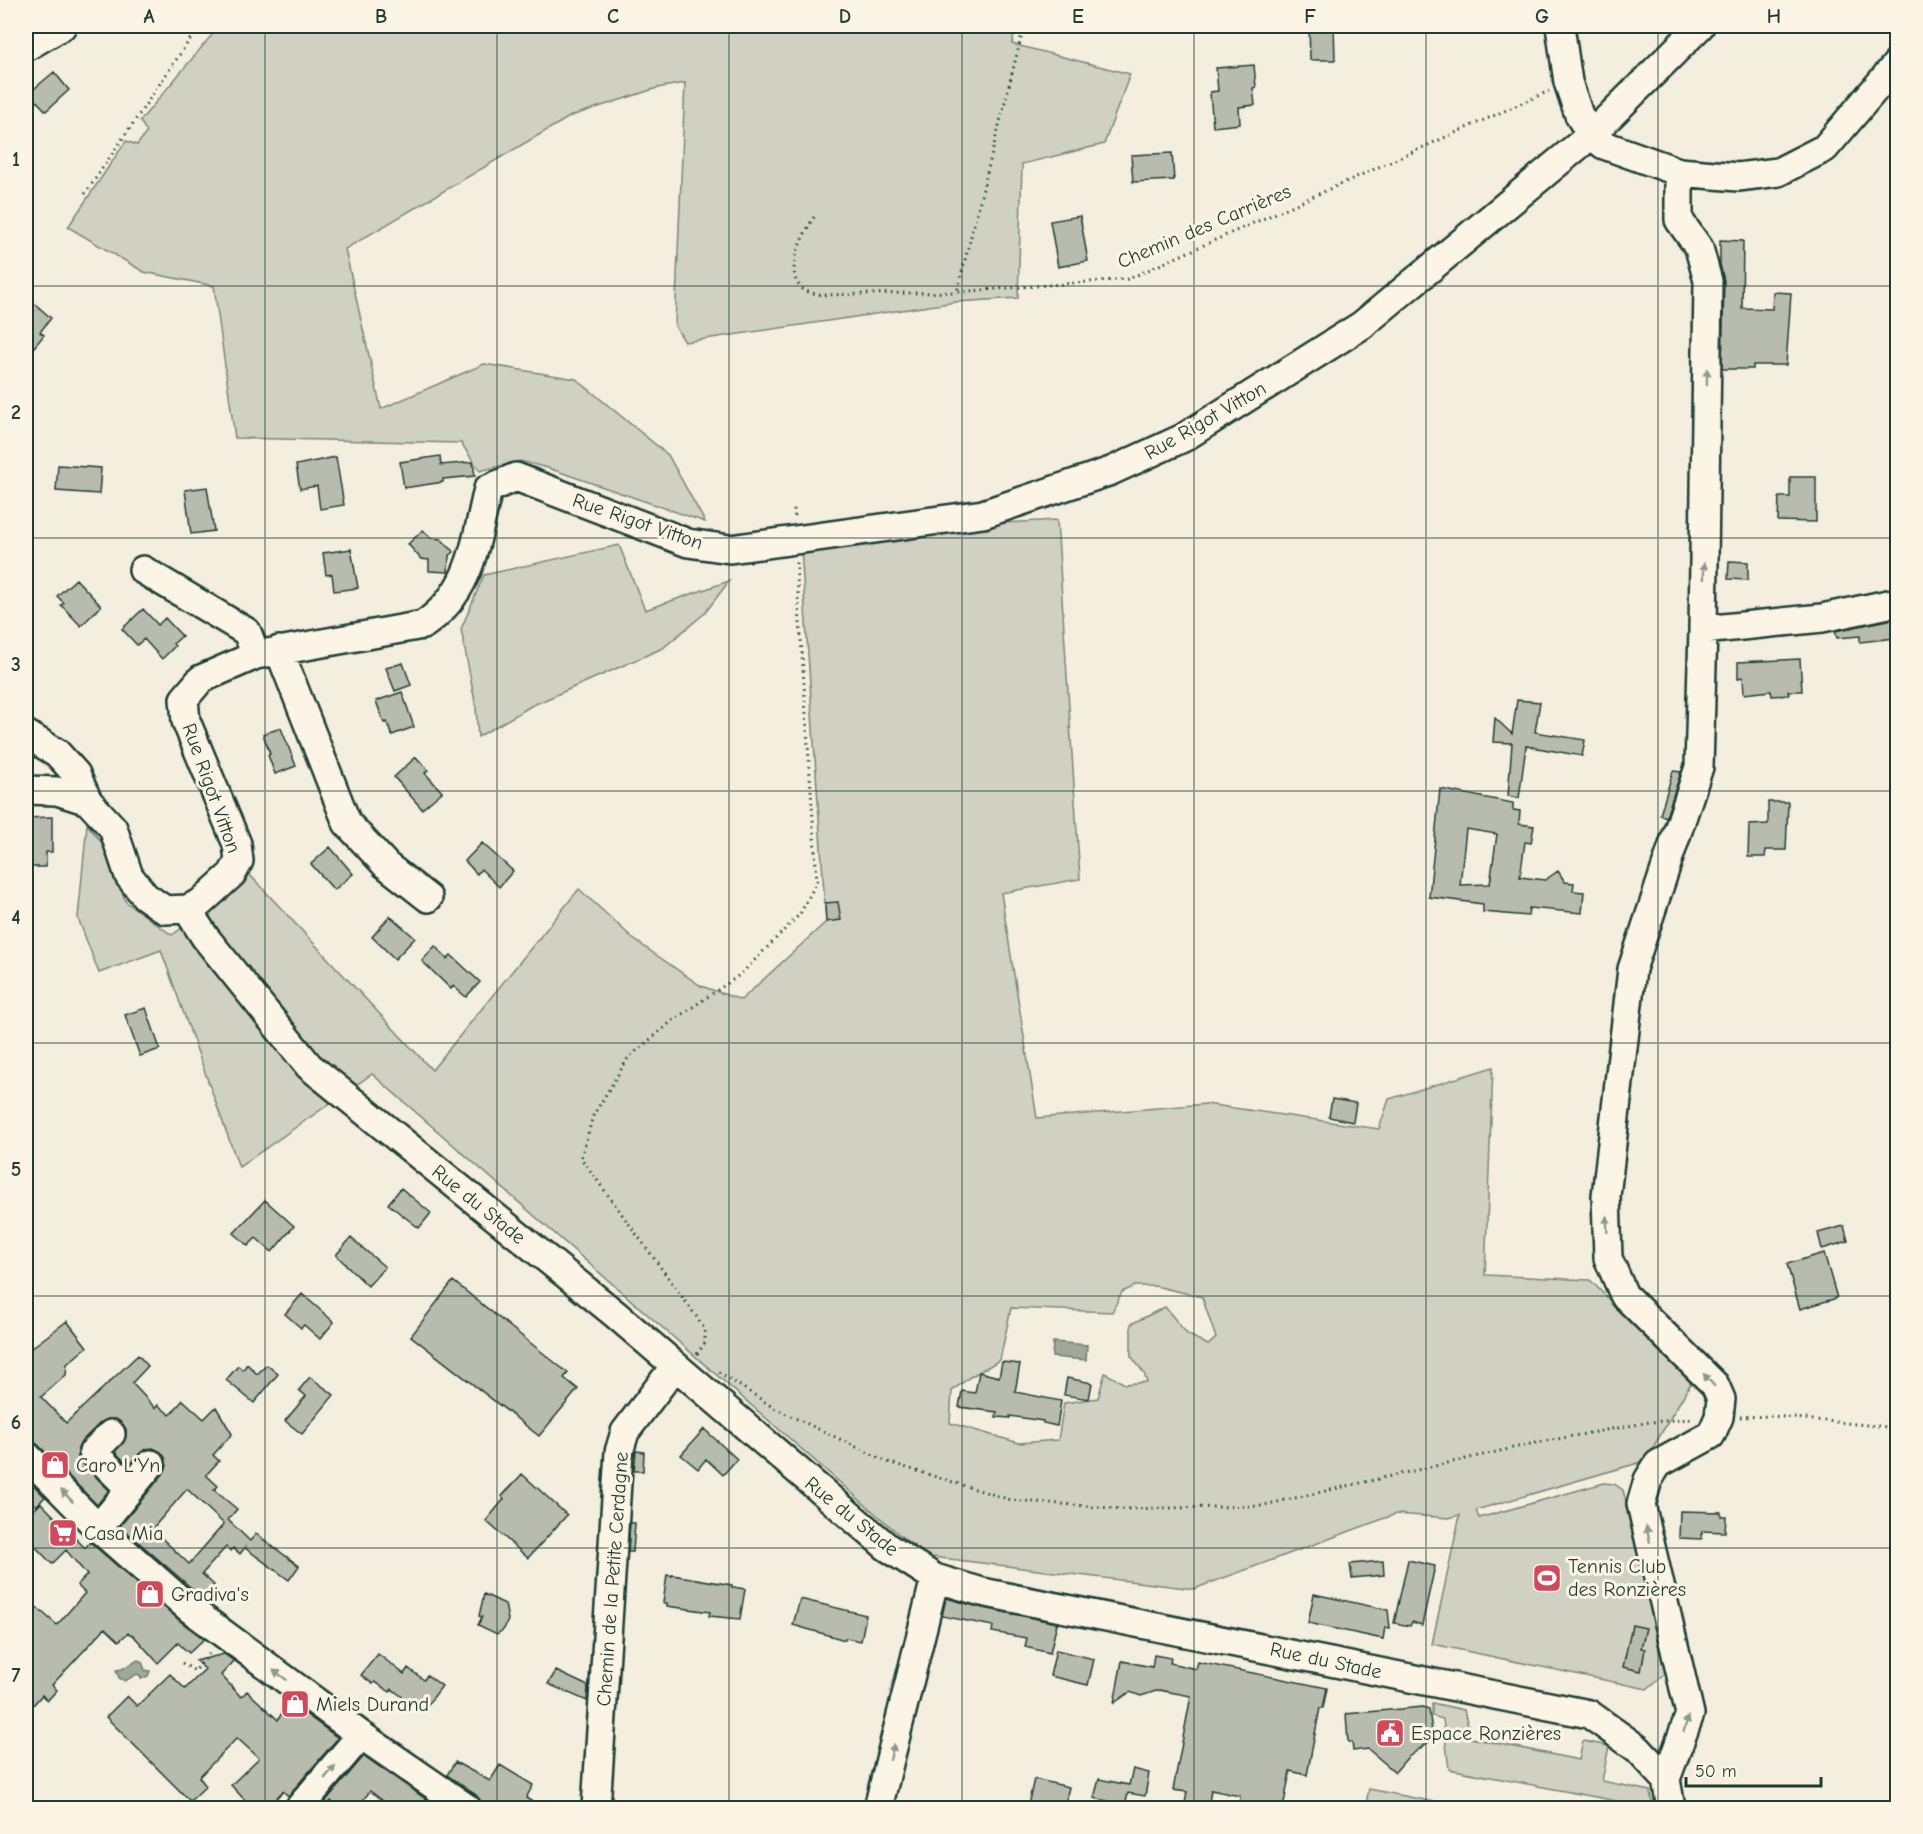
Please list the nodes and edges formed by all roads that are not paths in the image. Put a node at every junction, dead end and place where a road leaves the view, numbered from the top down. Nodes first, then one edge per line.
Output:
1 (62, 26) edge
2 (1560, 26) edge
3 (1700, 26) edge
4 (26, 47) edge
5 (1898, 62) edge
6 (1591, 135) junction
7 (1679, 172) junction
8 (143, 570) dead end
9 (1898, 602) edge
10 (1704, 630) junction
11 (267, 652) junction
12 (26, 734) edge
13 (26, 790) edge
14 (88, 801) junction
15 (428, 898) dead end
16 (194, 906) junction
17 (685, 1361) junction
18 (111, 1434) dead end
19 (26, 1455) edge
20 (151, 1464) dead end
21 (130, 1489) junction
22 (98, 1528) junction
23 (935, 1578) junction
24 (361, 1735) junction
25 (1666, 1779) junction
26 (456, 1806) edge
27 (298, 1809) edge
28 (596, 1809) edge
29 (878, 1809) edge
30 (1671, 1809) edge

1 - 4 street
2 - 6 street
3 - 6 street, Rue Rigot Vitton
5 - 7 street
6 - 7 street
6 - 11 street, Rue Rigot Vitton
10 -> 7 street
8 - 11 street
9 - 10 street
25 -> 10 street
11 - 15 street
11 - 16 street, Rue Rigot Vitton
12 - 14 street
13 - 14 street
14 - 16 street
16 - 17 street, Rue du Stade
17 - 23 street, Rue du Stade
17 - 28 street, Chemin de la Petite Cerdagne
18 - 21 street
22 -> 19 street
20 - 21 street
21 - 22 street
24 -> 22 street
23 - 25 street, Rue du Stade
29 -> 23 street
24 - 26 street
27 -> 24 street
25 - 30 street

